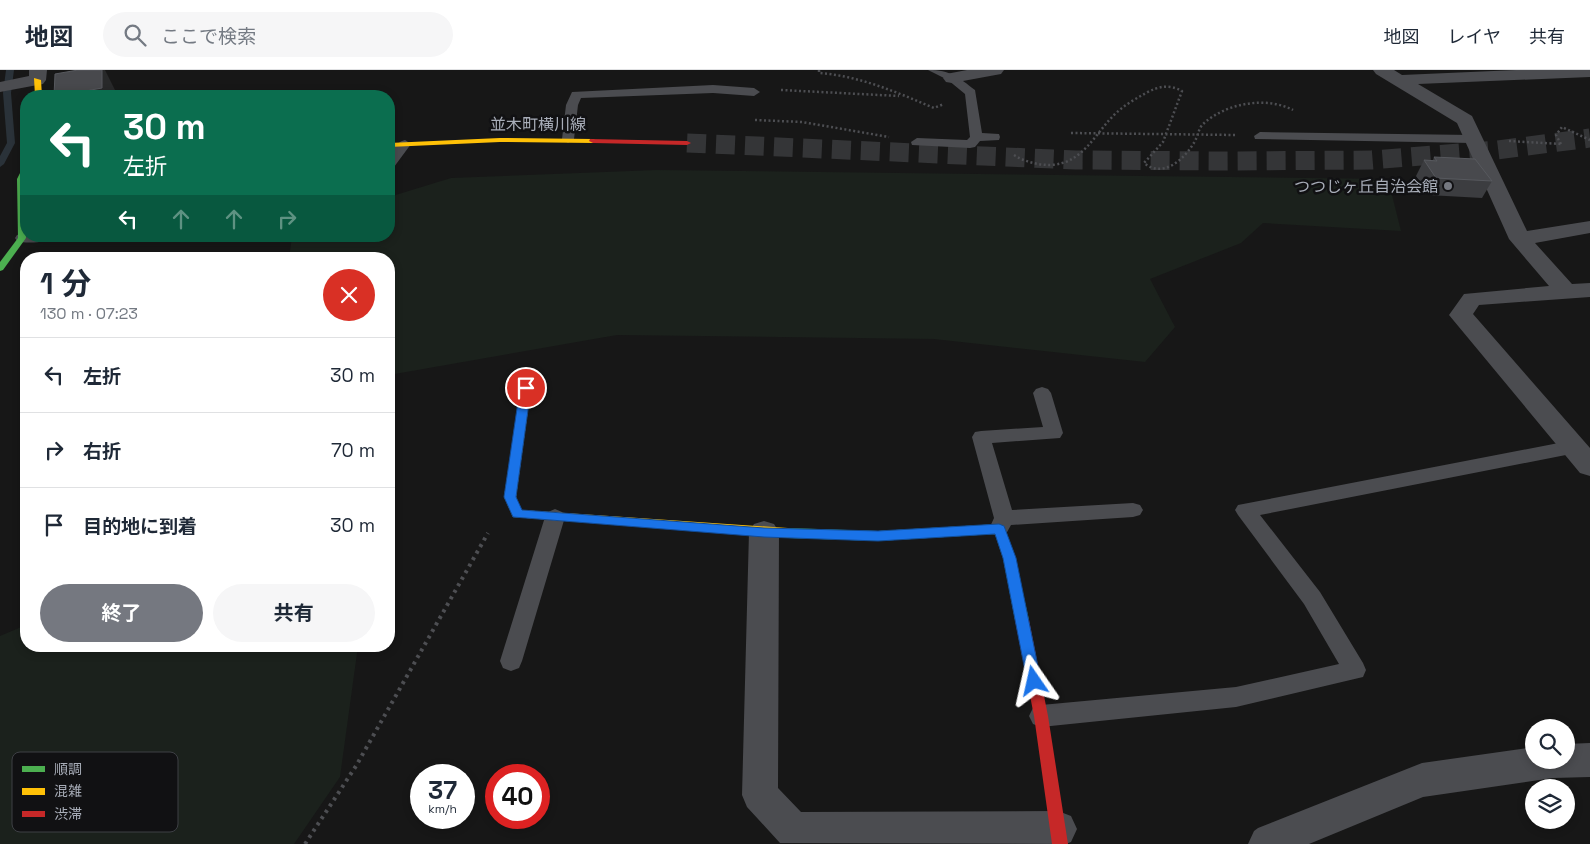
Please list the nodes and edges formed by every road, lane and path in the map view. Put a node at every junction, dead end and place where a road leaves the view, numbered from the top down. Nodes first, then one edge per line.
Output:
1 (819, 70) edge
2 (934, 70) edge
3 (995, 70) edge
4 (1382, 70) edge
5 (1523, 72) edge
6 (1590, 72) edge
7 (952, 78) junction
8 (1402, 80) junction
9 (35, 82) edge
10 (0, 87) edge
11 (754, 92) joint
12 (1294, 112) dead end
13 (748, 119) dead end
14 (1071, 133) dead end
15 (1098, 134) junction
16 (1166, 134) junction
17 (1198, 134) junction
18 (1260, 136) joint
19 (976, 137) junction
20 (994, 138) dead end
21 (568, 139) junction
22 (1472, 139) junction
23 (1590, 140) edge
24 (917, 142) joint
25 (1526, 142) dead end
26 (687, 143) tunnel mouth
27 (405, 144) junction
28 (395, 145) edge
29 (1012, 153) dead end
30 (395, 156) edge
31 (20, 209) edge
32 (7, 212) dead end
33 (1590, 227) edge
34 (1520, 239) junction
35 (20, 241) edge
36 (0, 268) edge
37 (1590, 290) edge
38 (1565, 291) junction
39 (526, 388) dead end
40 (1042, 393) dead end
41 (1582, 457) edge
42 (515, 510) junction
43 (1133, 510) dead end
44 (554, 517) junction
45 (1002, 523) junction
46 (764, 532) junction
47 (511, 661) dead end
48 (1041, 716) junction
49 (1590, 760) edge
50 (1059, 836) edge
51 (305, 844) edge
52 (1267, 844) edge

1 - 11 path
2 - 7 lane
3 - 7 street
4 - 8 street
5 - 6 street
5 - 8 street
7 - 19 lane
8 - 22 street
9 - 10 street
11 - 21 lane
12 - 17 path
13 - 24 path
14 - 15 path
15 - 16 path
15 - 16 path
15 - 29 path
16 - 17 path
16 - 17 path
17 - 18 path
18 - 22 lane
19 - 20 lane
19 - 24 lane
21 - 26 street, 並木町横川線
21 - 27 street, 並木町横川線
22 - 34 street
23 - 25 path
27 - 28 street, 並木町横川線
27 - 30 lane
31 - 32 street
33 - 34 street
34 - 38 street
35 - 36 street
37 - 38 street
38 - 41 street
39 - 42 street
40 - 45 lane
41 - 48 lane
42 - 44 street
42 - 51 path
43 - 45 lane
44 - 46 street
44 - 47 lane
45 - 46 street
45 - 48 street
46 - 50 street
48 - 50 street
49 - 52 street

